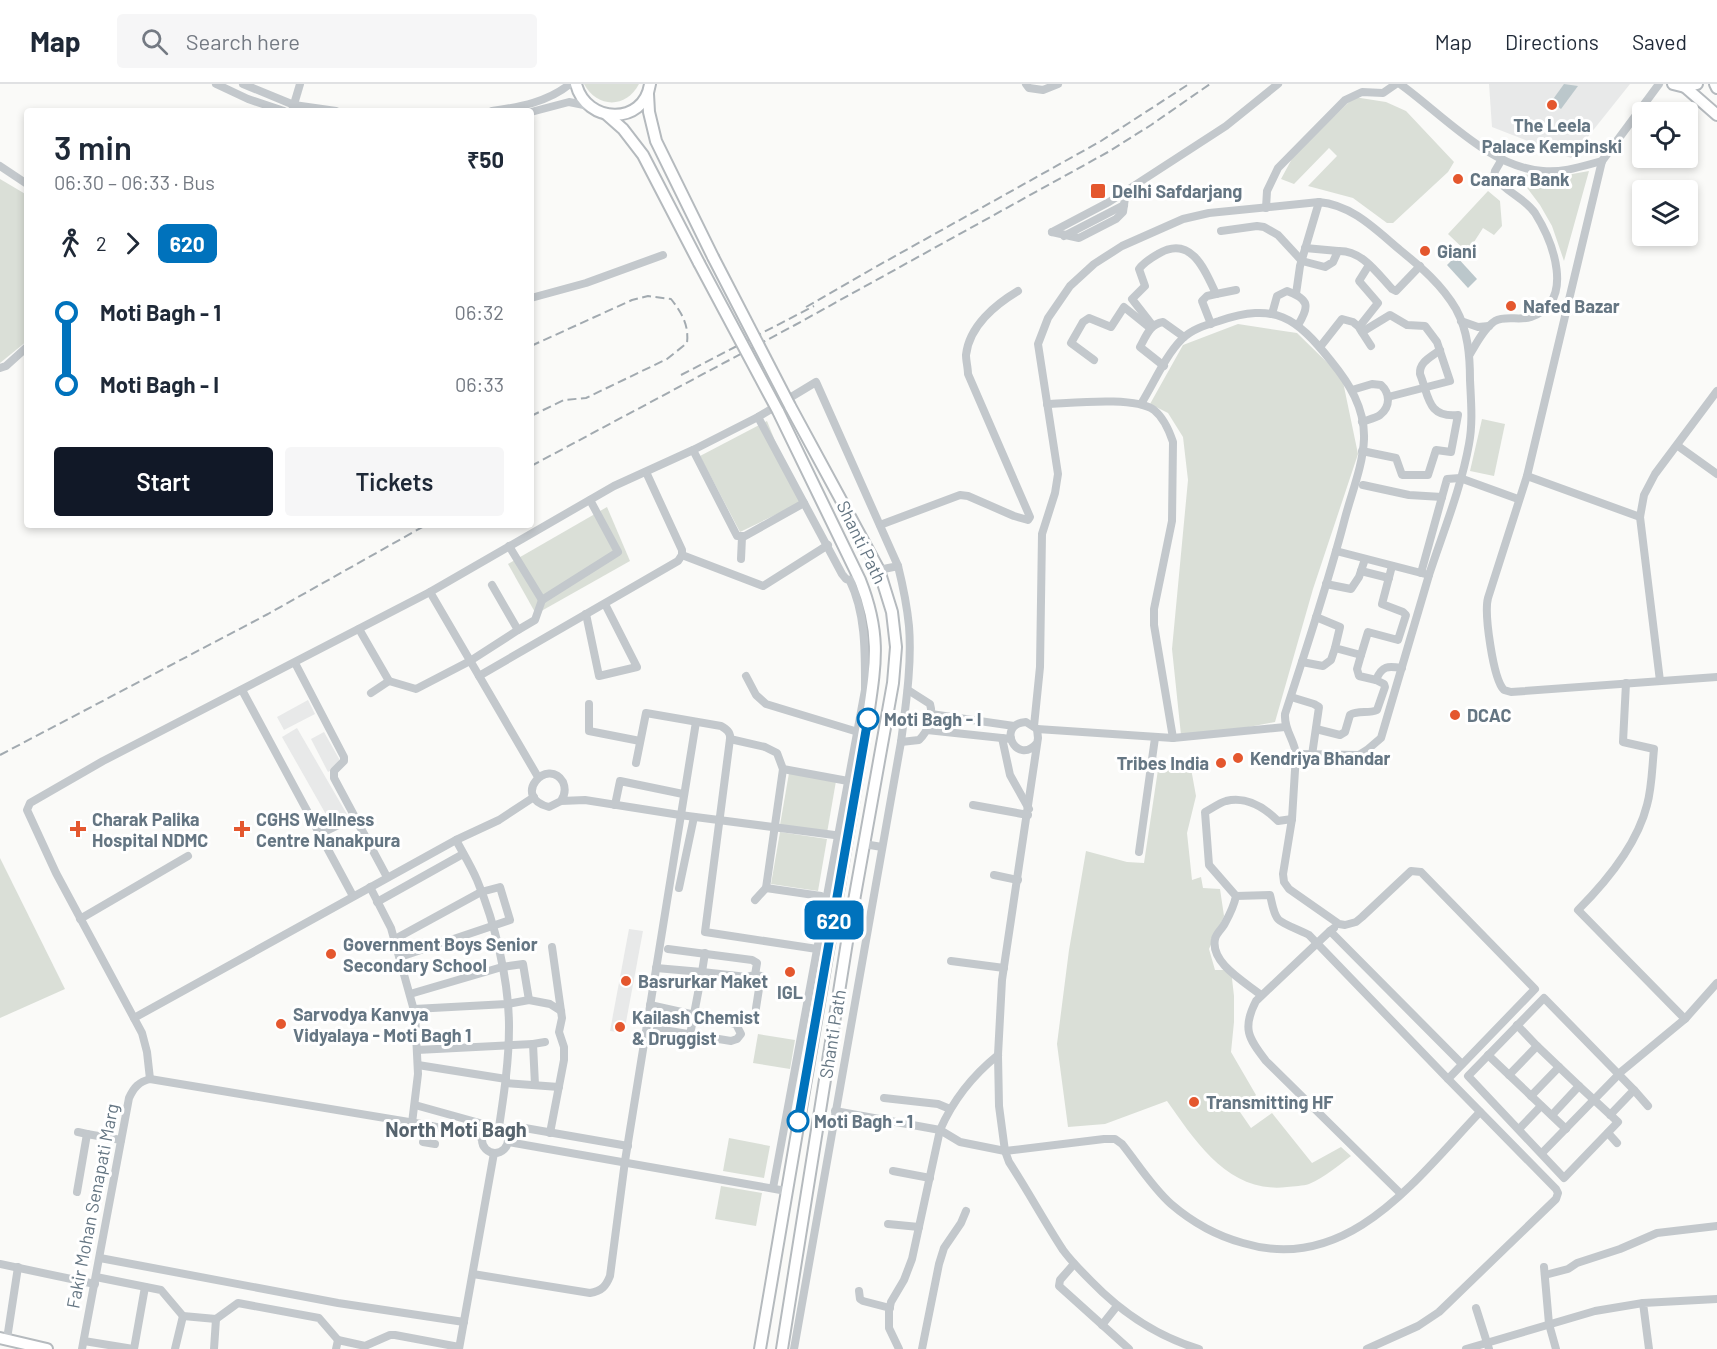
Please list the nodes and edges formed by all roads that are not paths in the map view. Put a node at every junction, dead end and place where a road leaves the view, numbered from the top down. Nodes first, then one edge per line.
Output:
1 (216, 84) edge
2 (243, 84) edge
3 (300, 84) edge
4 (570, 84) edge
5 (576, 84) edge
6 (1026, 84) edge
7 (1058, 84) edge
8 (1278, 84) edge
9 (1395, 84) edge
10 (1400, 84) edge
11 (1659, 84) edge
12 (1673, 84) edge
13 (1697, 84) edge
14 (1042, 87) edge
15 (1685, 87) junction
16 (649, 89) edge
17 (589, 106) junction
18 (275, 108) edge
19 (293, 108) edge
20 (515, 108) edge
21 (534, 111) edge
22 (606, 114) junction
23 (1717, 116) edge
24 (1502, 159) junction
25 (1602, 161) junction
26 (0, 165) edge
27 (24, 182) edge
28 (1126, 191) junction
29 (1319, 202) junction
30 (1266, 208) junction
31 (1221, 231) dead end
32 (1305, 248) junction
33 (1338, 251) junction
34 (663, 255) dead end
35 (1302, 261) junction
36 (1369, 265) junction
37 (1420, 266) junction
38 (1236, 290) dead end
39 (1018, 291) dead end
40 (1216, 294) junction
41 (1296, 294) junction
42 (534, 297) edge
43 (1272, 314) junction
44 (1461, 321) junction
45 (1211, 324) junction
46 (1298, 325) junction
47 (1489, 326) junction
48 (1152, 327) junction
49 (1360, 330) junction
50 (1184, 337) junction
51 (1371, 346) dead end
52 (1320, 347) junction
53 (24, 350) edge
54 (1440, 350) junction
55 (1470, 354) junction
56 (1094, 360) dead end
57 (1164, 366) junction
58 (0, 368) edge
59 (1425, 387) junction
60 (1352, 390) junction
61 (1717, 391) edge
62 (1388, 397) junction
63 (1047, 404) junction
64 (1141, 404) junction
65 (758, 417) junction
66 (1362, 422) junction
67 (1678, 446) junction
68 (693, 450) junction
69 (1362, 451) junction
70 (646, 472) junction
71 (1717, 474) edge
72 (1527, 476) junction
73 (1460, 478) junction
74 (1363, 485) dead end
75 (1442, 497) junction
76 (1518, 499) junction
77 (590, 500) junction
78 (804, 503) junction
79 (1640, 517) junction
80 (880, 525) junction
81 (742, 537) junction
82 (828, 545) junction
83 (509, 546) junction
84 (1336, 551) junction
85 (682, 555) junction
86 (741, 559) dead end
87 (1365, 559) junction
88 (898, 566) junction
89 (1392, 566) junction
90 (879, 570) junction
91 (1361, 571) junction
92 (1425, 574) junction
93 (1389, 578) junction
94 (855, 580) junction
95 (1326, 584) junction
96 (492, 585) dead end
97 (430, 592) junction
98 (542, 600) junction
99 (605, 604) junction
100 (586, 615) junction
101 (1316, 617) junction
102 (359, 629) junction
103 (518, 630) junction
104 (1335, 648) junction
105 (1361, 655) junction
106 (470, 661) junction
107 (1302, 662) junction
108 (295, 663) junction
109 (1402, 668) junction
110 (479, 676) junction
111 (746, 676) dead end
112 (1717, 677) edge
113 (1376, 680) junction
114 (389, 681) junction
115 (1660, 681) junction
116 (1626, 683) junction
117 (242, 690) junction
118 (908, 690) junction
119 (371, 693) dead end
120 (1291, 697) junction
121 (589, 704) dead end
122 (931, 714) junction
123 (696, 722) junction
124 (1014, 726) junction
125 (1285, 727) junction
126 (1036, 728) junction
127 (1316, 729) junction
128 (927, 730) junction
129 (858, 732) junction
130 (1155, 738) junction
131 (1173, 738) junction
132 (730, 739) junction
133 (1006, 739) junction
134 (640, 741) junction
135 (901, 742) junction
136 (1037, 743) junction
137 (1296, 754) junction
138 (1312, 755) junction
139 (636, 763) dead end
140 (783, 770) junction
141 (538, 777) junction
142 (848, 781) junction
143 (683, 794) junction
144 (534, 797) junction
145 (561, 801) junction
146 (615, 805) junction
147 (973, 805) dead end
148 (1029, 812) junction
149 (680, 815) junction
150 (355, 817) junction
151 (694, 817) junction
152 (1292, 819) junction
153 (720, 820) junction
154 (678, 827) junction
155 (774, 827) junction
156 (691, 829) junction
157 (320, 834) junction
158 (843, 836) junction
159 (456, 840) junction
160 (864, 844) junction
161 (882, 847) junction
162 (1139, 852) dead end
163 (463, 854) junction
164 (188, 856) dead end
165 (994, 875) dead end
166 (387, 877) junction
167 (1018, 880) junction
168 (370, 886) junction
169 (679, 888) dead end
170 (766, 888) junction
171 (481, 892) junction
172 (353, 896) junction
173 (821, 896) dead end
174 (1236, 896) junction
175 (755, 900) dead end
176 (377, 902) junction
177 (80, 919) junction
178 (1339, 924) junction
179 (492, 926) junction
180 (1330, 931) junction
181 (395, 939) junction
182 (1316, 942) junction
183 (552, 947) dead end
184 (668, 949) dead end
185 (817, 949) junction
186 (705, 953) junction
187 (400, 957) junction
188 (951, 961) dead end
189 (502, 967) junction
190 (656, 968) junction
191 (1004, 969) junction
192 (702, 972) junction
193 (755, 975) junction
194 (1717, 983) edge
195 (410, 994) junction
196 (1261, 995) junction
197 (529, 1000) junction
198 (507, 1004) junction
199 (650, 1005) junction
200 (756, 1008) dead end
201 (414, 1009) junction
202 (561, 1011) junction
203 (694, 1015) junction
204 (134, 1018) junction
205 (1685, 1019) junction
206 (1517, 1025) junction
207 (657, 1029) dead end
208 (690, 1035) junction
209 (545, 1042) dead end
210 (508, 1044) junction
211 (532, 1044) junction
212 (1538, 1046) junction
213 (417, 1050) junction
214 (998, 1055) junction
215 (1488, 1055) junction
216 (1462, 1064) junction
217 (418, 1065) junction
218 (1559, 1067) junction
219 (1509, 1075) junction
220 (1619, 1075) junction
221 (1448, 1078) junction
222 (150, 1079) junction
223 (506, 1081) junction
224 (535, 1085) junction
225 (1579, 1086) junction
226 (559, 1087) junction
227 (1634, 1090) junction
228 (1531, 1096) junction
229 (884, 1098) dead end
230 (1594, 1100) junction
231 (415, 1105) junction
232 (1541, 1106) junction
233 (1648, 1106) dead end
234 (950, 1109) junction
235 (835, 1111) junction
236 (1480, 1112) junction
237 (1552, 1115) junction
238 (1610, 1115) junction
239 (412, 1123) junction
240 (498, 1127) junction
241 (1519, 1129) junction
242 (1566, 1129) junction
243 (940, 1130) junction
244 (78, 1132) dead end
245 (550, 1133) junction
246 (1608, 1133) junction
247 (87, 1134) junction
248 (482, 1137) junction
249 (575, 1138) junction
250 (121, 1140) junction
251 (423, 1142) dead end
252 (508, 1142) junction
253 (1617, 1143) dead end
254 (435, 1144) dead end
255 (628, 1146) junction
256 (1005, 1151) junction
257 (494, 1153) junction
258 (573, 1153) junction
259 (1542, 1153) junction
260 (625, 1161) junction
261 (893, 1171) dead end
262 (930, 1178) junction
263 (773, 1188) junction
264 (786, 1191) junction
265 (77, 1192) dead end
266 (1401, 1194) junction
267 (966, 1211) dead end
268 (888, 1224) dead end
269 (919, 1227) junction
270 (1716, 1228) edge
271 (100, 1258) junction
272 (0, 1264) edge
273 (1074, 1264) junction
274 (18, 1268) junction
275 (473, 1274) junction
276 (95, 1280) junction
277 (145, 1287) junction
278 (859, 1291) dead end
279 (1717, 1299) edge
280 (1643, 1303) junction
281 (1117, 1306) junction
282 (890, 1308) junction
283 (1476, 1308) dead end
284 (183, 1316) junction
285 (216, 1319) junction
286 (464, 1322) junction
287 (1102, 1324) junction
288 (1549, 1324) junction
289 (4, 1339) edge
290 (418, 1339) junction
291 (337, 1344) edge
292 (83, 1345) edge
293 (1175, 1346) edge
294 (1488, 1346) edge
295 (370, 1347) edge
296 (1556, 1347) edge
297 (459, 1348) edge
298 (47, 1349) edge
299 (133, 1349) edge
300 (175, 1349) edge
301 (214, 1349) edge
302 (416, 1349) edge
303 (760, 1349) edge
304 (782, 1349) edge
305 (794, 1349) edge
306 (899, 1349) edge
307 (922, 1349) edge
308 (1129, 1349) edge
309 (1199, 1349) edge
310 (1367, 1349) edge
311 (1466, 1349) edge
312 (1546, 1349) edge
313 (1649, 1349) edge

1 - 18 street
2 - 19 street
3 - 19 street
4 - 20 street
5 - 17 main road
6 - 14 street
7 - 14 street
8 - 28 street
9 - 30 street
10 - 24 street
11 - 25 street
12 - 15 main road
13 - 15 main road
15 - 23 main road
16 - 22 main road
16 - 90 main road, Shanti Path, bridge
17 - 21 street
17 - 22 main road, Shanti Path
22 - 94 main road, Shanti Path, bridge
24 - 25 street
24 - 47 street
25 - 72 street
26 - 27 street
28 - 28 street
29 - 30 street
29 - 32 street
29 - 37 street
30 - 63 street
31 - 35 street
32 - 33 street
32 - 35 street
33 - 35 street
33 - 36 street
34 - 42 street
35 - 41 street
36 - 37 street
36 - 49 street
37 - 44 street
38 - 40 street
39 - 80 street
40 - 45 street
40 - 48 street
41 - 43 street
41 - 46 street
43 - 45 street
43 - 46 street
44 - 47 street
44 - 55 street
45 - 50 street
46 - 52 street
47 - 55 street
48 - 50 street
48 - 56 street
48 - 57 street
49 - 51 street
49 - 52 street
49 - 54 street
50 - 57 street
52 - 60 street
53 - 58 street
54 - 59 street
54 - 59 street
55 - 73 street
57 - 64 street
59 - 62 street
59 - 69 street
60 - 62 street
60 - 66 street
61 - 67 street
62 - 66 street
63 - 64 street
63 - 126 street
64 - 131 street
65 - 68 street
65 - 78 street
65 - 80 street
66 - 69 street
67 - 71 street
67 - 79 street
68 - 70 street
68 - 81 street
69 - 84 street
70 - 77 street
70 - 85 street
72 - 76 street
72 - 79 street
73 - 75 street
73 - 76 street
73 - 92 street
74 - 75 street
75 - 92 street
76 - 116 street
77 - 83 street
77 - 98 street
78 - 81 street
78 - 82 street
79 - 115 street
80 - 88 street
81 - 86 street
82 - 85 street
82 - 94 street
83 - 97 street
83 - 98 street
84 - 87 street
84 - 95 street
85 - 99 street
87 - 89 street
87 - 91 street
88 - 90 street
88 - 118 street
89 - 92 street
89 - 93 street
90 - 160 main road, Shanti Path
91 - 93 street
91 - 95 street
92 - 109 street
93 - 105 street
94 - 129 street
94 - 158 main road, Shanti Path
95 - 101 street
96 - 103 street
97 - 102 street
97 - 106 street
98 - 103 street
99 - 100 street
99 - 100 street
100 - 110 street
101 - 104 street
101 - 107 street
102 - 108 street
102 - 114 street
103 - 106 street
104 - 105 street
104 - 107 street
105 - 113 street
106 - 110 street
106 - 114 street
107 - 120 street
108 - 117 street
108 - 150 street
109 - 113 street
109 - 138 street
110 - 141 street
111 - 129 street
112 - 115 street
113 - 127 street
114 - 119 street
115 - 116 street
116 - 205 street
117 - 157 street
117 - 177 street
118 - 122 street
118 - 135 street
120 - 125 street
120 - 127 street
121 - 134 street
122 - 124 street
122 - 128 street
123 - 132 street
123 - 134 street
123 - 143 street
124 - 126 street
124 - 133 street
125 - 131 street
125 - 137 street
126 - 130 street
126 - 136 street
127 - 138 street
128 - 133 street
128 - 135 street
129 - 142 street
130 - 131 street
130 - 162 street
132 - 140 street
132 - 153 street
133 - 136 street
133 - 148 street
134 - 139 street
135 - 161 street
136 - 148 street
137 - 138 street
137 - 152 street
140 - 142 street
140 - 155 street
141 - 144 street
141 - 145 street
142 - 158 street
143 - 146 street
143 - 149 street
144 - 145 street
144 - 159 street
145 - 146 street
146 - 149 street
147 - 148 street
148 - 167 street
149 - 151 street
149 - 154 street
150 - 157 street
150 - 166 street
151 - 153 street
151 - 156 street
152 - 174 street
152 - 178 street
153 - 155 street
153 - 185 street
154 - 156 street
154 - 190 street
155 - 158 street
155 - 170 street
156 - 169 street
157 - 172 street
158 - 185 street
158 - 264 main road, Shanti Path
159 - 163 street
159 - 166 street
160 - 161 street
160 - 304 main road, Shanti Path
161 - 235 street
163 - 171 street
163 - 176 street
164 - 177 street
165 - 167 street
166 - 168 street
167 - 191 street
168 - 172 street
168 - 176 street
170 - 173 street
170 - 175 street
171 - 179 street
171 - 179 street
171 - 181 street
172 - 204 street
174 - 182 street
174 - 196 street
176 - 181 street
177 - 204 street
178 - 180 street
178 - 216 street
179 - 187 street
179 - 189 street
180 - 182 street
180 - 216 street
181 - 187 street
182 - 196 street
182 - 221 street
183 - 202 street
184 - 186 street
185 - 263 street
186 - 192 street
186 - 193 street
187 - 195 street
188 - 191 street
189 - 195 street
189 - 197 street
189 - 198 street
190 - 192 street
190 - 199 street
191 - 214 street
192 - 193 street
192 - 203 street
193 - 200 street
194 - 205 street
195 - 201 street
196 - 266 street
197 - 198 street
197 - 202 street
198 - 201 street
198 - 210 street
199 - 203 street
199 - 255 street
201 - 213 street
202 - 226 street
203 - 208 street
203 - 208 street
204 - 222 street
205 - 220 street
206 - 212 street
206 - 215 street
206 - 220 street
207 - 208 street
209 - 211 street
210 - 211 street
210 - 213 street
210 - 223 street
211 - 224 street
212 - 218 street
212 - 219 street
213 - 217 street
214 - 234 street
214 - 256 street
215 - 219 street
215 - 241 street
216 - 221 street
217 - 223 street
217 - 231 street
218 - 225 street
218 - 228 street
219 - 228 street
220 - 227 street
220 - 230 street
221 - 236 street
222 - 239 street
222 - 250 street, Fakir Mohan Senapati Marg
223 - 224 street
223 - 240 street
224 - 226 street
225 - 230 street
225 - 237 street
226 - 245 street
227 - 233 street
227 - 238 street
228 - 232 street
229 - 234 street
230 - 238 street
230 - 242 street
231 - 239 street
231 - 240 street
232 - 237 street
232 - 241 street
234 - 243 street
235 - 243 street
235 - 305 street
236 - 266 street
236 - 310 street
237 - 242 street
238 - 246 street
239 - 248 street
240 - 245 street
240 - 248 street
240 - 252 street
241 - 259 street
242 - 259 street
243 - 256 street
243 - 262 street
244 - 247 street
245 - 249 street
246 - 253 street
246 - 259 street
247 - 250 street
247 - 265 street
248 - 257 street
249 - 255 street
249 - 258 street
250 - 271 street, Fakir Mohan Senapati Marg
251 - 254 street
252 - 257 street
252 - 258 street
255 - 260 street
256 - 266 street
256 - 273 street
257 - 275 street
258 - 260 street
260 - 263 street
260 - 275 street
261 - 262 street
262 - 269 street
263 - 264 street
264 - 303 main road, Shanti Path
267 - 307 street
268 - 269 street
269 - 282 street
270 - 288 street
271 - 276 street, Fakir Mohan Senapati Marg
271 - 286 street
272 - 274 street
273 - 281 street
273 - 287 street
274 - 276 street
274 - 289 street
275 - 286 street
276 - 277 street
276 - 292 street, Fakir Mohan Senapati Marg
277 - 284 street
277 - 299 street
278 - 282 street
279 - 280 street
280 - 288 street
280 - 313 street
281 - 287 street
281 - 293 street
282 - 306 street
283 - 294 street
284 - 285 street
284 - 300 street
285 - 291 street
285 - 301 street
286 - 297 street
287 - 308 street
288 - 294 street
288 - 296 street
289 - 298 main road
290 - 295 street
290 - 297 street
290 - 302 street
291 - 295 street
292 - 299 street
293 - 309 street
294 - 311 street
296 - 312 street

